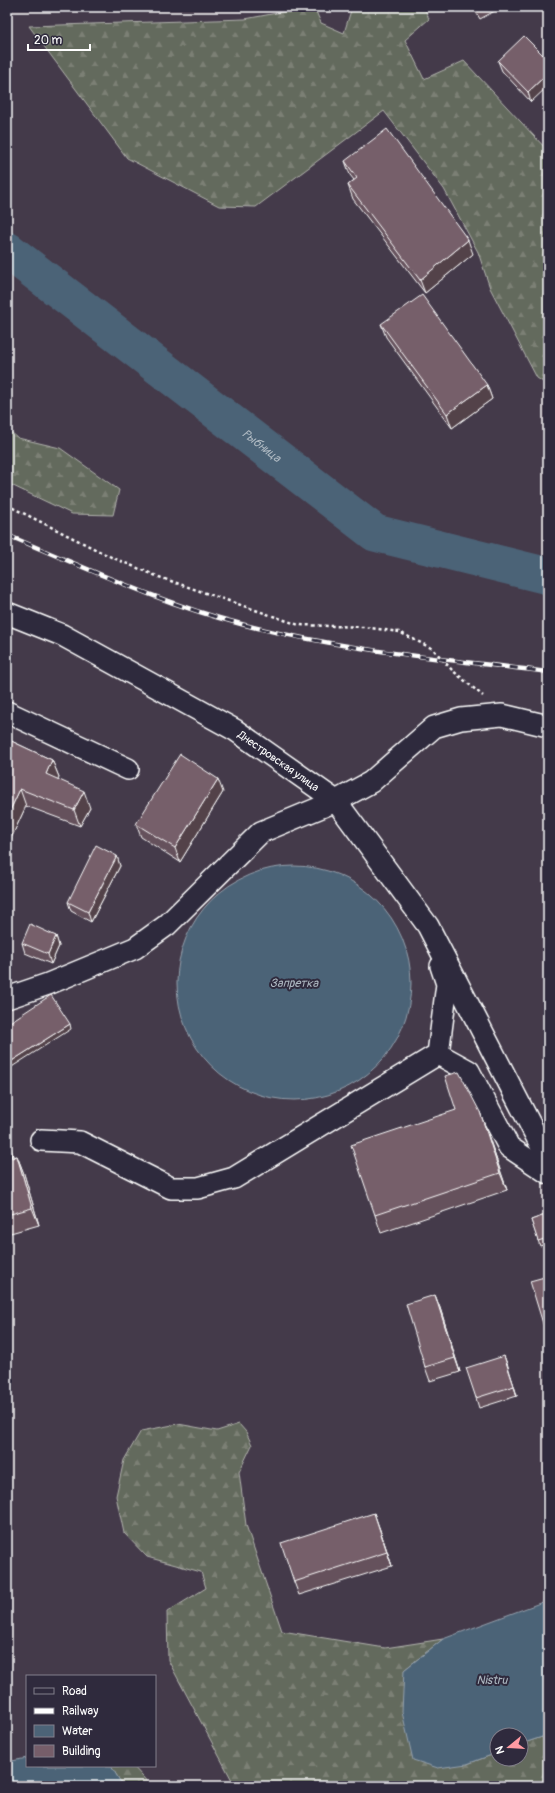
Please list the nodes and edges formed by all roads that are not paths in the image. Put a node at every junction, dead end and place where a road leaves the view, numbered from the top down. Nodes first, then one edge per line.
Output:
1 (7, 614) edge
2 (7, 712) edge
3 (548, 726) edge
4 (128, 769) dead end
5 (336, 801) junction
6 (428, 926) junction
7 (7, 998) edge
8 (438, 1054) junction
9 (41, 1140) dead end
10 (548, 1159) edge
11 (548, 1174) edge

1 - 5 street, Днестровская улица
2 - 4 street
3 - 5 street
5 - 6 street, Днестровская улица
5 - 7 street
6 - 8 street
6 - 10 street
8 - 9 street
8 - 11 street

